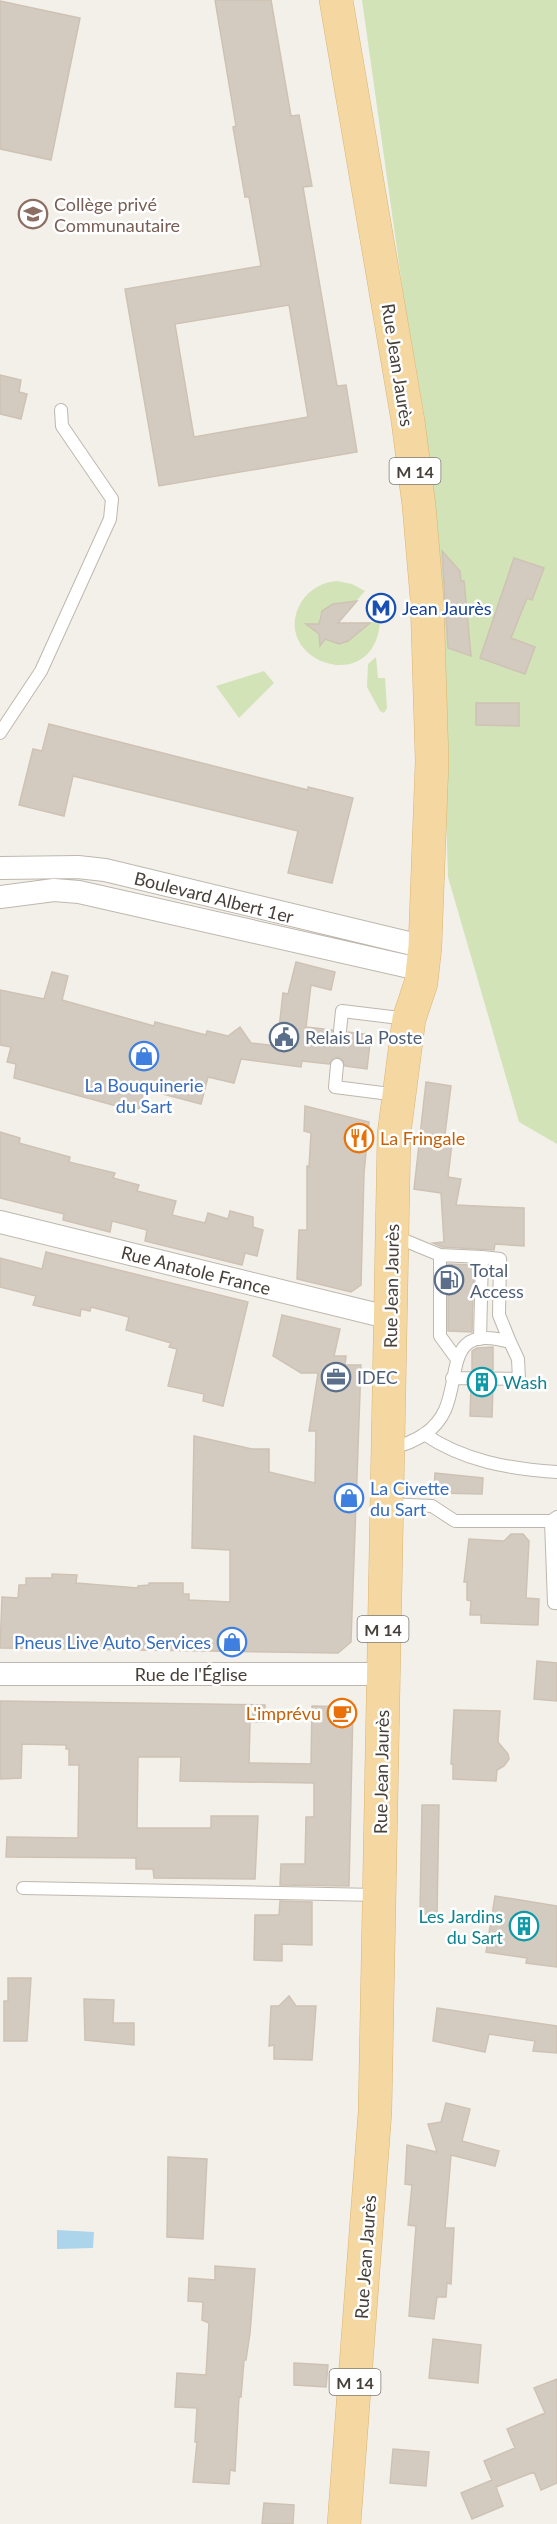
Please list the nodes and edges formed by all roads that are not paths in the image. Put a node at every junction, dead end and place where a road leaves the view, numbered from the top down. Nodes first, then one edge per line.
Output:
1 (320, 0) edge
2 (336, 0) edge
3 (62, 410) dead end
4 (0, 733) edge
5 (0, 868) edge
6 (0, 897) edge
7 (416, 957) junction
8 (409, 1019) junction
9 (340, 1031) dead end
10 (337, 1065) dead end
11 (398, 1095) junction
12 (0, 1222) edge
13 (392, 1235) junction
14 (440, 1255) junction
15 (482, 1257) junction
16 (391, 1318) junction
17 (480, 1339) junction
18 (510, 1342) junction
19 (456, 1358) junction
20 (452, 1378) junction
21 (424, 1434) junction
22 (387, 1449) junction
23 (557, 1472) edge
24 (386, 1504) junction
25 (554, 1519) edge
26 (557, 1603) edge
27 (0, 1674) edge
28 (382, 1674) junction
29 (23, 1888) dead end
30 (378, 1895) junction
31 (344, 2524) edge

1 - 7 main road, Rue Jean Jaurès / M 14
2 - 7 main road, Rue Jean Jaurès / M 14
3 - 4 lane
5 - 7 street, Boulevard Albert 1er
6 - 7 street, Boulevard Albert 1er
7 - 8 main road, Rue Jean Jaurès / M 14
8 - 9 lane
8 - 11 main road, Rue Jean Jaurès / M 14
10 - 11 lane
11 - 13 main road, Rue Jean Jaurès / M 14
12 - 16 street, Rue Anatole France
13 - 14 lane
13 - 16 main road, Rue Jean Jaurès / M 14
14 - 15 lane
14 - 19 lane
15 - 17 lane
15 - 18 lane
16 - 22 main road, Rue Jean Jaurès / M 14
17 - 18 lane
17 - 19 lane
18 - 20 lane
19 - 20 lane
20 - 21 lane
21 - 22 lane
21 - 23 lane
22 - 24 main road, Rue Jean Jaurès / M 14
24 - 25 lane
24 - 28 main road, Rue Jean Jaurès / M 14
25 - 26 lane
27 - 28 street, Rue de l'Église
28 - 30 main road, Rue Jean Jaurès / M 14
29 - 30 lane
30 - 31 main road, Rue Jean Jaurès / M 14

